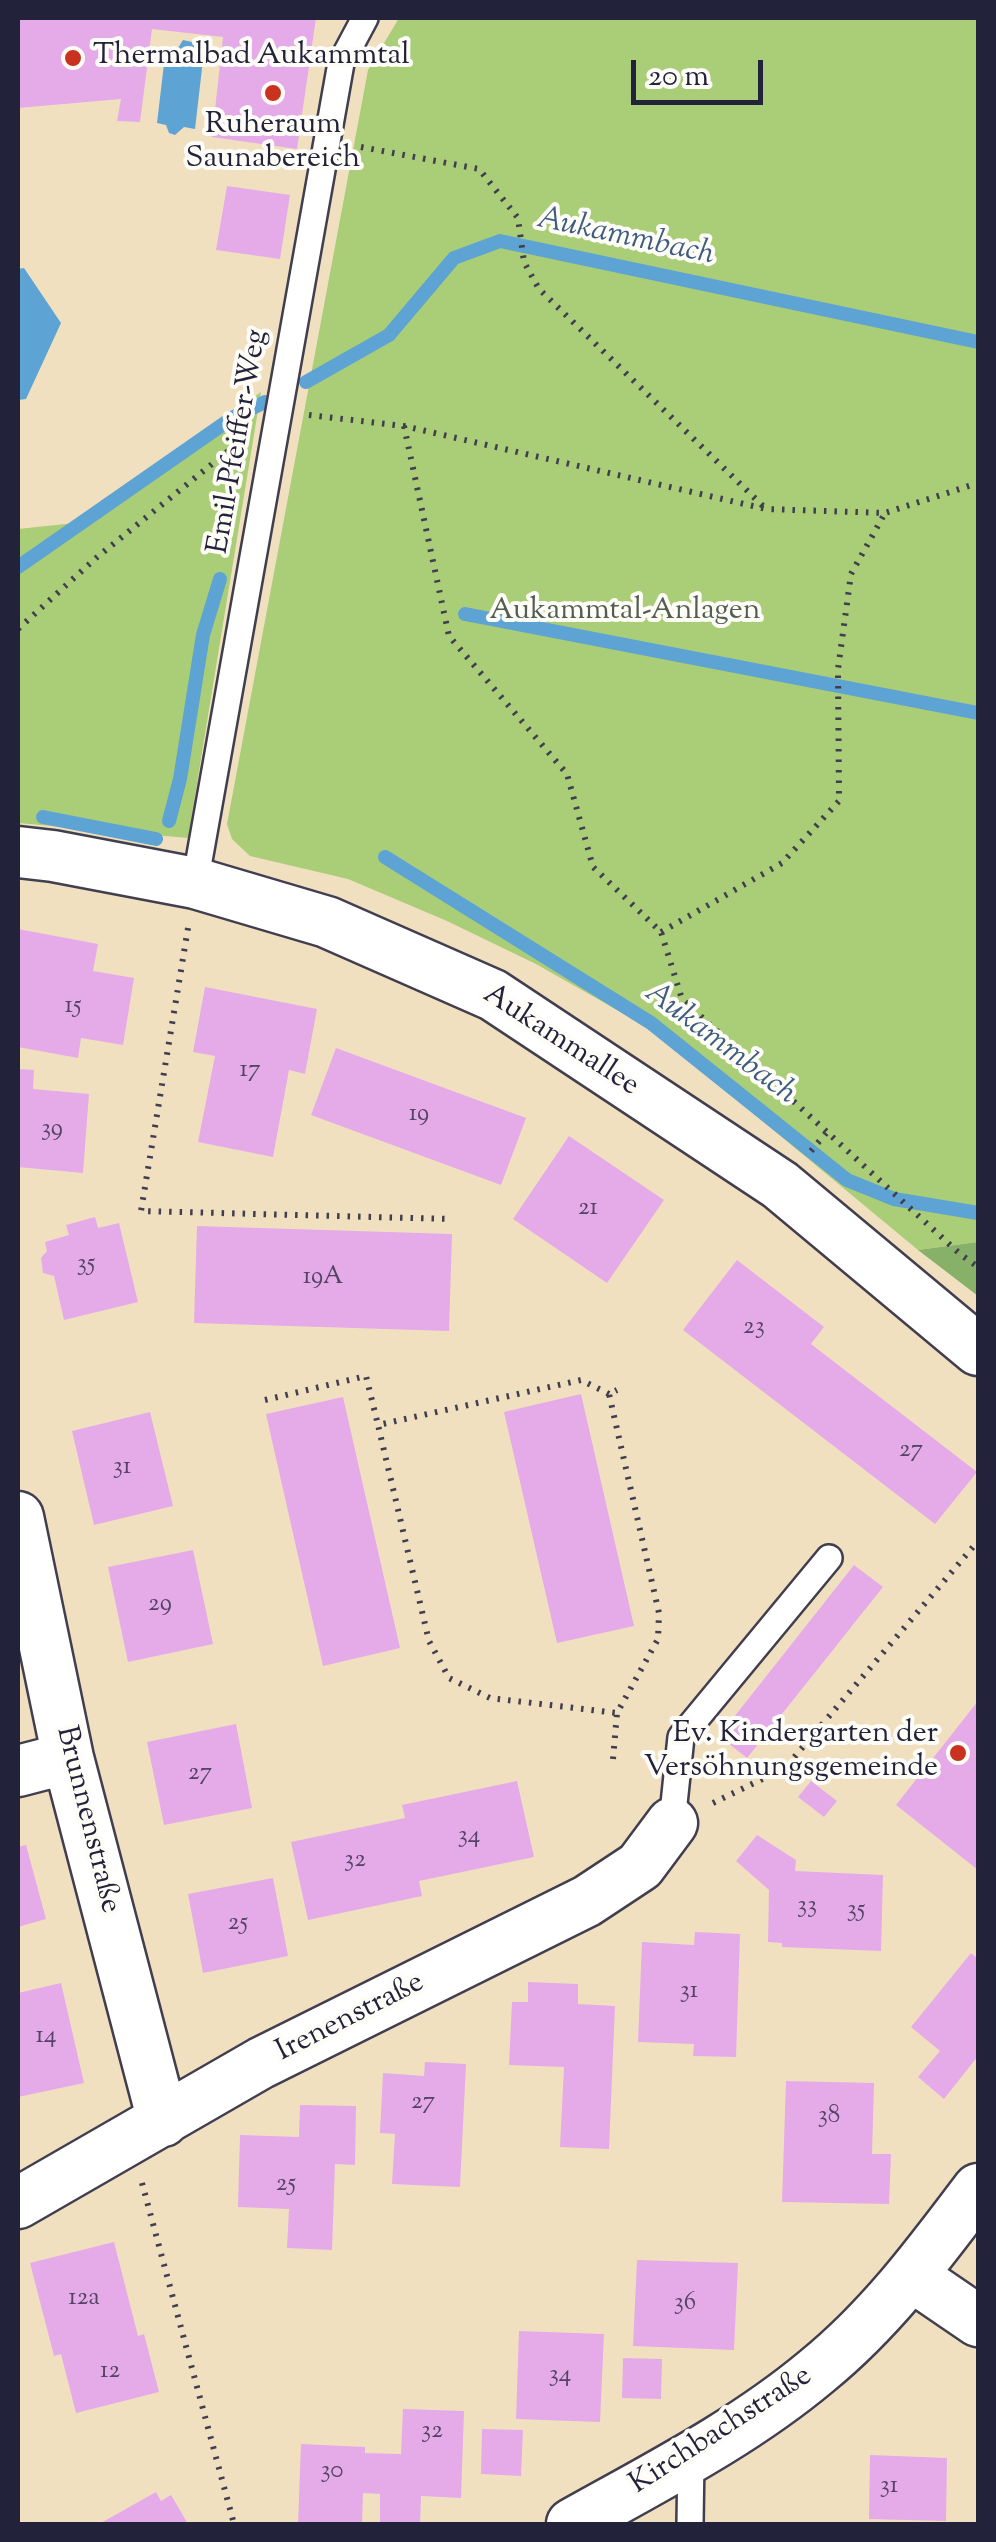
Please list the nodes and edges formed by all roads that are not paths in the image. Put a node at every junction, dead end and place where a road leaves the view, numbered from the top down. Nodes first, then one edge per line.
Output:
1 (365, 18) edge
2 (18, 852) edge
3 (195, 883) junction
4 (978, 1350) edge
5 (18, 1517) edge
6 (829, 1558) dead end
7 (68, 1758) junction
8 (18, 1771) edge
9 (672, 1824) joint
10 (146, 2130) junction
11 (978, 2189) edge
12 (18, 2203) edge
13 (912, 2276) junction
14 (978, 2321) edge
15 (692, 2457) junction
16 (572, 2524) edge
17 (690, 2524) edge

1 - 3 lane, Emil-Pfeiffer-Weg
2 - 3 street, Aukammallee
3 - 4 street, Aukammallee
5 - 7 street, Brunnenstraße
6 - 9 lane
7 - 8 street
7 - 10 street, Brunnenstraße
9 - 10 street, Irenenstraße
10 - 12 street, Irenenstraße
11 - 13 street, Kirchbachstraße
13 - 14 street
13 - 15 street, Kirchbachstraße
15 - 16 street, Kirchbachstraße
15 - 17 lane

